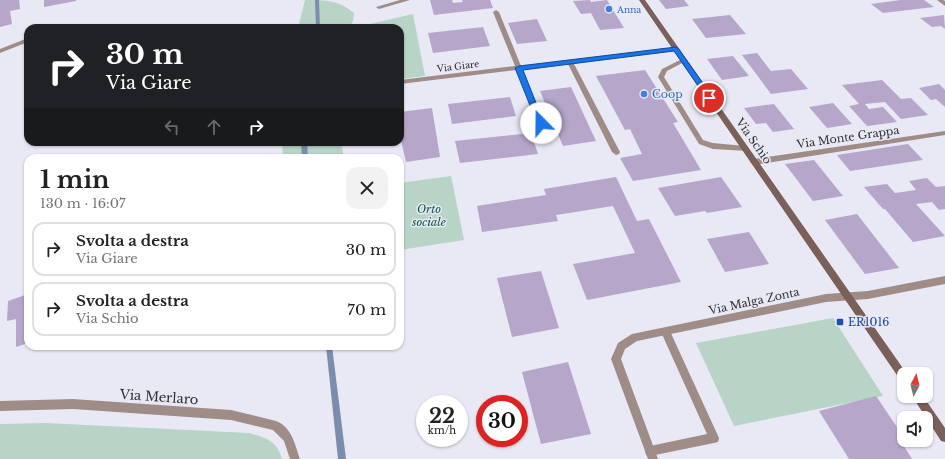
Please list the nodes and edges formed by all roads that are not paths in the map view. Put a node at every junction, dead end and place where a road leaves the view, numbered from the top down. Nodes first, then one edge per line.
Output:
1 (406, 0) edge
2 (642, 0) edge
3 (940, 0) edge
4 (945, 4) edge
5 (379, 7) dead end
6 (496, 12) dead end
7 (24, 42) edge
8 (676, 49) junction
9 (0, 51) edge
10 (684, 60) junction
11 (570, 62) junction
12 (519, 68) junction
13 (404, 82) edge
14 (541, 123) dead end
15 (945, 133) edge
16 (745, 148) junction
17 (616, 152) dead end
18 (754, 162) junction
19 (945, 280) edge
20 (848, 296) junction
21 (666, 332) junction
22 (897, 368) edge
23 (922, 403) edge
24 (0, 406) edge
25 (945, 437) edge
26 (651, 455) edge
27 (295, 459) edge

1 - 5 street
2 - 8 street, Via Schio
3 - 4 street
6 - 12 street
7 - 9 street
8 - 10 street, Via Schio
8 - 11 street, Via Giare
10 - 16 street, Via Schio
10 - 16 street
11 - 12 street, Via Giare
11 - 17 street
12 - 13 street, Via Giare
12 - 14 street
15 - 18 street, Via Monte Grappa
16 - 18 street, Via Schio
18 - 20 street, Via Schio
19 - 20 street
20 - 21 street, Via Malga Zonta
20 - 22 street, Via Schio
21 - 26 street, Via Malga Zonta
21 - 26 street, Via Malga Zonta
23 - 25 street
24 - 27 street, Via Merlaro

